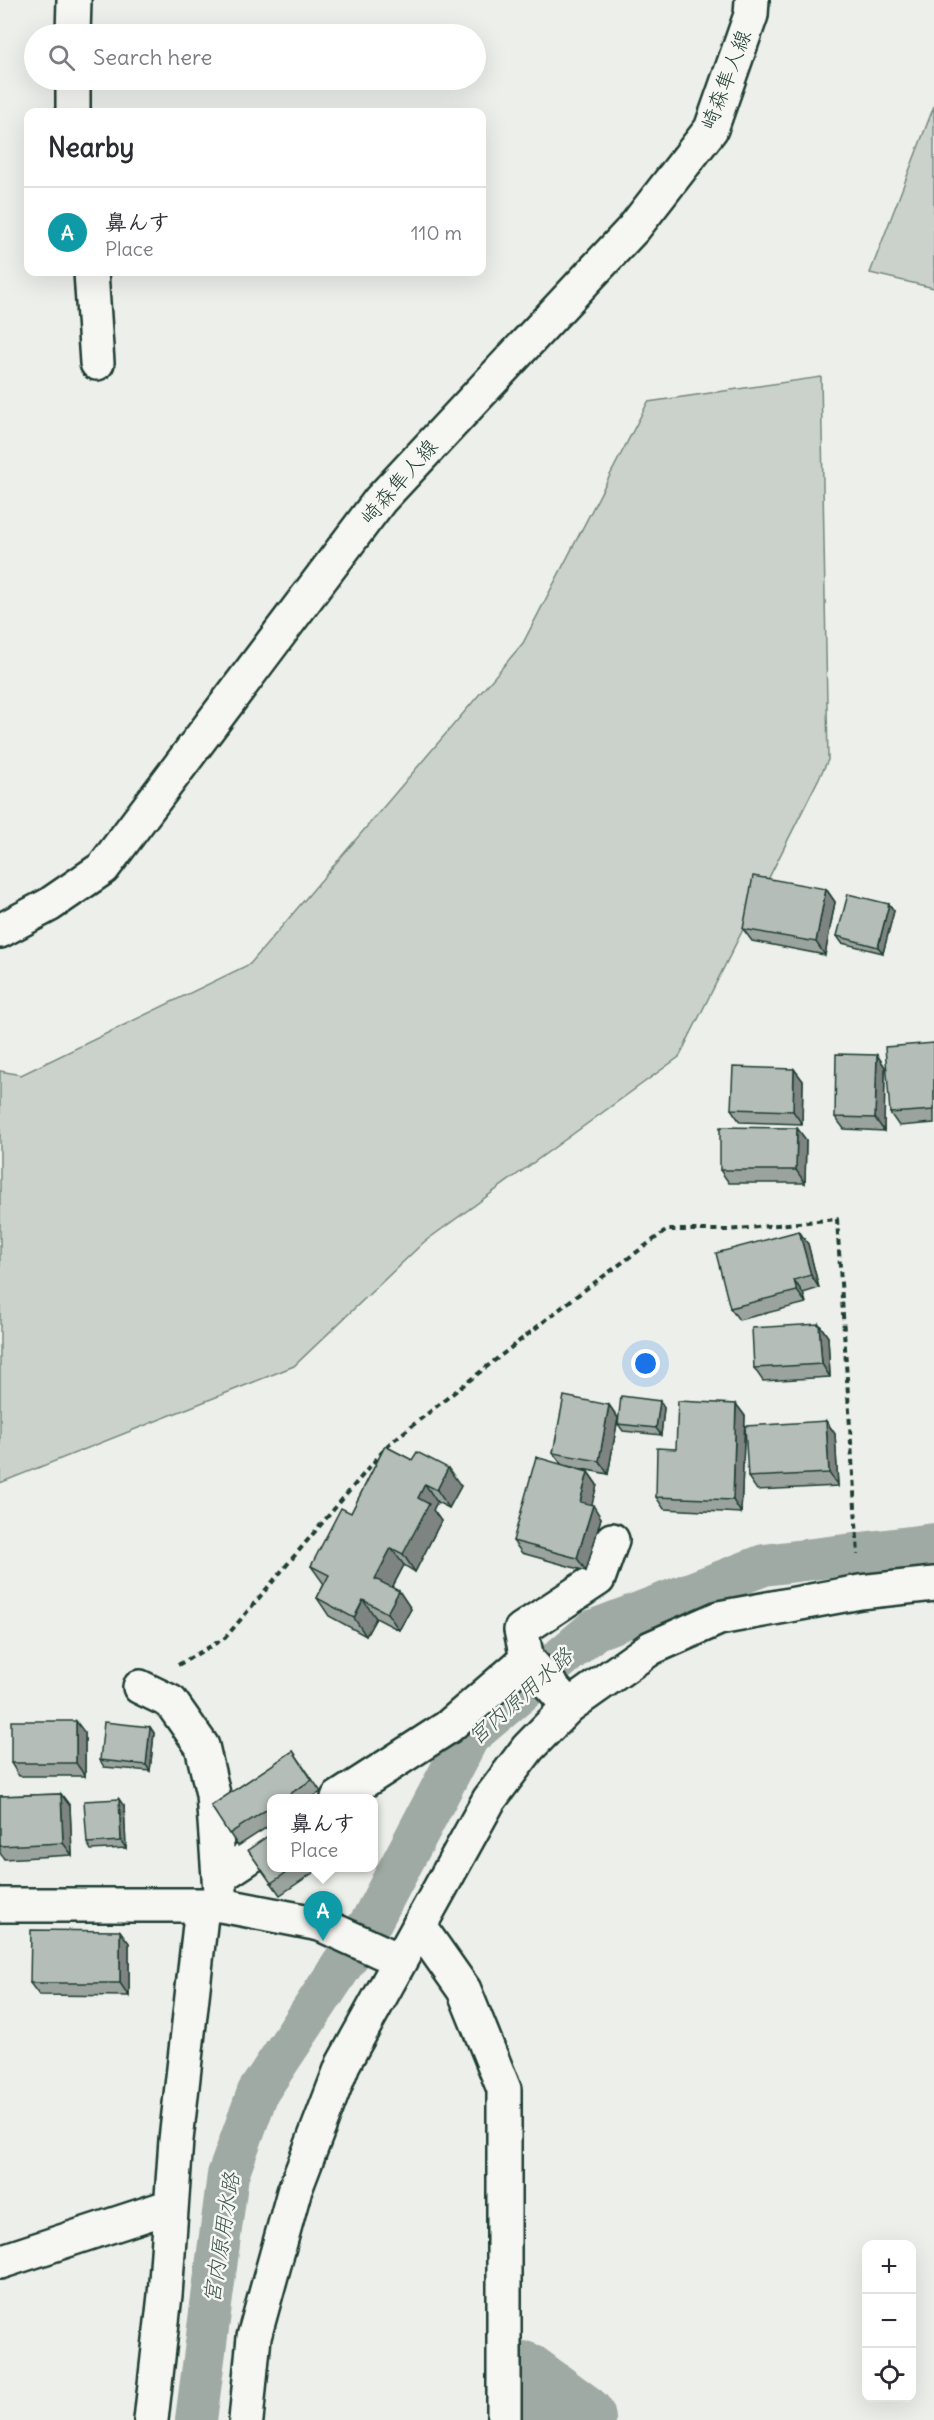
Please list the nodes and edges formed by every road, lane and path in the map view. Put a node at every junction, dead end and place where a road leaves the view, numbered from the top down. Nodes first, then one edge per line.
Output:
1 (74, 0) edge
2 (752, 0) edge
3 (73, 24) edge
4 (73, 90) edge
5 (73, 108) edge
6 (91, 276) edge
7 (98, 363) dead end
8 (0, 931) edge
9 (612, 1540) dead end
10 (857, 1540) dead end
11 (934, 1584) edge
12 (546, 1681) junction
13 (140, 1687) joint
14 (344, 1794) edge
15 (267, 1847) edge
16 (214, 1896) junction
17 (0, 1905) edge
18 (418, 1926) junction
19 (399, 1960) junction
20 (171, 2206) junction
21 (0, 2262) edge
22 (151, 2420) edge
23 (246, 2420) edge
24 (504, 2420) edge

1 - 3 street
2 - 8 street, 崎森隼人線
4 - 5 street
6 - 7 street
9 - 12 street
10 - 13 path
11 - 12 street
12 - 14 street
12 - 18 street
13 - 16 street
15 - 16 street
16 - 17 street
16 - 19 street
16 - 20 street
18 - 19 street
18 - 24 street
19 - 23 street
20 - 21 street
20 - 22 street

